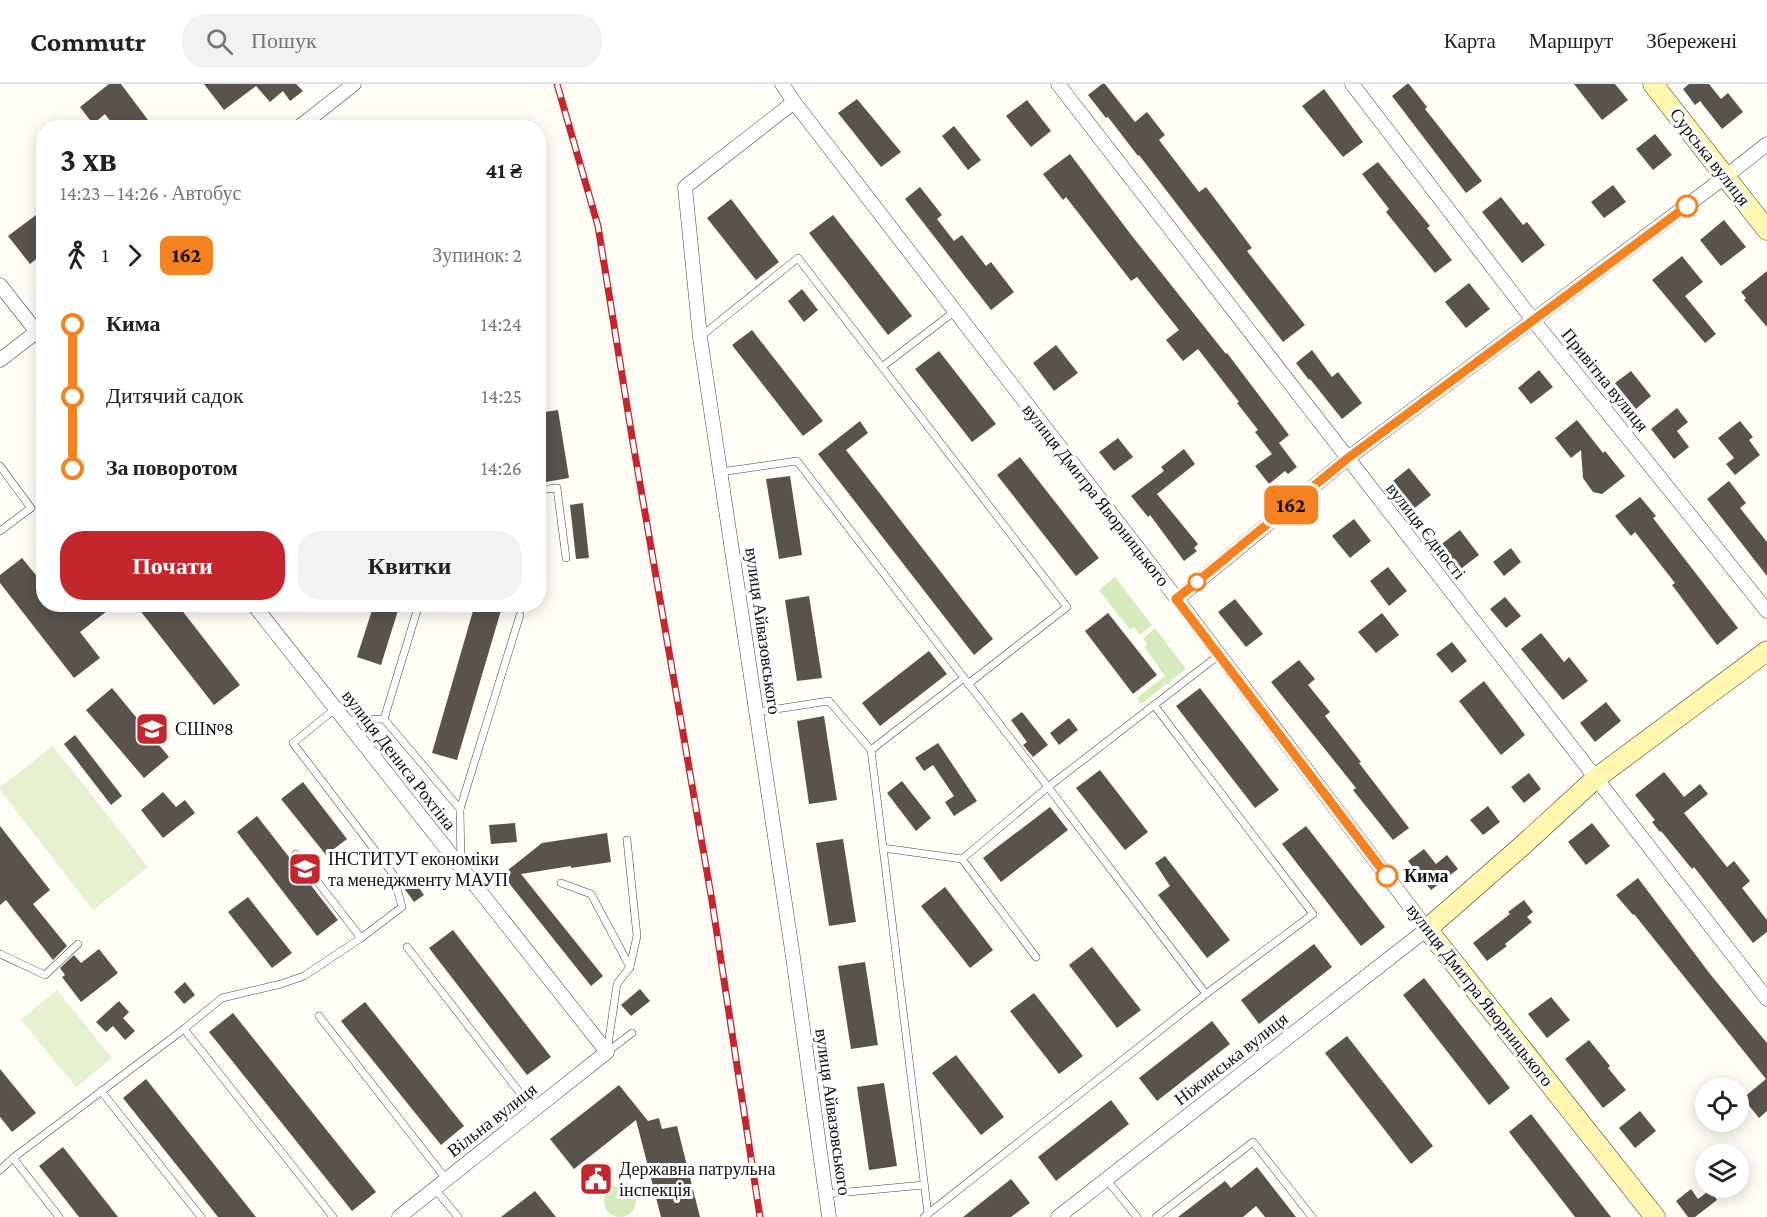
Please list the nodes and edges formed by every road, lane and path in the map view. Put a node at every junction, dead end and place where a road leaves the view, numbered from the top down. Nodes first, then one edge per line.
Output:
1 (354, 84) edge
2 (782, 84) edge
3 (1058, 84) edge
4 (1352, 84) edge
5 (1653, 84) edge
6 (794, 102) junction
7 (308, 120) edge
8 (1767, 144) edge
9 (1725, 177) junction
10 (1767, 230) edge
11 (0, 285) edge
12 (955, 311) junction
13 (1533, 320) junction
14 (36, 327) edge
15 (36, 336) edge
16 (700, 337) junction
17 (0, 360) edge
18 (882, 367) junction
19 (1348, 458) junction
20 (0, 466) edge
21 (721, 472) junction
22 (546, 489) edge
23 (0, 531) edge
24 (566, 558) dead end
25 (1176, 599) junction
26 (1767, 611) edge
27 (259, 612) edge
28 (417, 612) edge
29 (520, 615) dead end
30 (1767, 651) edge
31 (1219, 655) junction
32 (966, 681) junction
33 (1154, 705) junction
34 (757, 712) junction
35 (340, 714) junction
36 (384, 719) junction
37 (871, 750) junction
38 (1595, 779) junction
39 (1048, 787) junction
40 (460, 809) junction
41 (627, 840) dead end
42 (883, 848) junction
43 (296, 854) dead end
44 (962, 859) junction
45 (461, 868) junction
46 (561, 883) dead end
47 (1427, 929) junction
48 (361, 938) junction
49 (78, 944) dead end
50 (407, 947) dead end
51 (0, 954) edge
52 (1036, 957) dead end
53 (630, 967) junction
54 (1206, 994) junction
55 (1767, 999) edge
56 (318, 1016) dead end
57 (184, 1029) junction
58 (632, 1033) dead end
59 (608, 1052) junction
60 (101, 1091) junction
61 (534, 1111) junction
62 (13, 1158) junction
63 (0, 1170) edge
64 (447, 1179) junction
65 (1106, 1179) junction
66 (924, 1185) junction
67 (435, 1189) junction
68 (826, 1194) junction
69 (926, 1216) edge
70 (59, 1217) edge
71 (201, 1217) edge
72 (333, 1217) edge
73 (399, 1217) edge
74 (458, 1217) edge
75 (829, 1217) edge
76 (1058, 1217) edge
77 (1137, 1217) edge
78 (1156, 1217) edge
79 (1312, 1217) edge
80 (1655, 1217) edge

1 - 7 street
2 - 6 street, вулиця Дмитра Яворницького
3 - 19 street, вулиця Єдності
4 - 13 street, Привітна вулиця
5 - 9 street, Сурська вулиця
6 - 12 street, вулиця Дмитра Яворницького
6 - 16 street, вулиця Айвазовського
8 - 9 street
9 - 10 street, Сурська вулиця
9 - 13 street
11 - 14 street
12 - 18 lane
12 - 25 street, вулиця Дмитра Яворницького
13 - 19 street
13 - 26 street, Привітна вулиця
15 - 17 street
16 - 18 lane
16 - 21 street, вулиця Айвазовського
18 - 32 lane
19 - 25 street
19 - 38 street, вулиця Єдності
20 - 23 lane
21 - 32 lane
21 - 34 street, вулиця Айвазовського
22 - 24 lane
25 - 31 street, вулиця Дмитра Яворницького
27 - 35 street, вулиця Дениса Рохтіна
28 - 36 lane
29 - 40 lane
30 - 38 street
31 - 33 lane
31 - 47 street, вулиця Дмитра Яворницького
32 - 37 lane
32 - 39 lane
33 - 39 lane
33 - 54 lane
34 - 37 lane
34 - 68 street, вулиця Айвазовського
35 - 36 lane
35 - 45 street, вулиця Дениса Рохтіна
35 - 48 lane
36 - 40 lane
37 - 42 lane
38 - 47 street
38 - 55 street, вулиця Єдності
39 - 44 lane
39 - 54 lane
40 - 45 lane
41 - 53 lane
42 - 44 lane
42 - 66 lane
43 - 48 lane
44 - 52 lane
45 - 59 street, вулиця Дениса Рохтіна
46 - 53 lane
47 - 65 street, Ніжинська вулиця
47 - 80 street, вулиця Дмитра Яворницького
48 - 57 lane
49 - 51 lane
50 - 61 lane
53 - 59 lane
54 - 69 lane
56 - 64 lane
57 - 60 lane
57 - 72 lane
58 - 59 lane
59 - 61 street, Вільна вулиця
60 - 62 lane
60 - 71 lane
61 - 64 street, Вільна вулиця
62 - 63 lane
62 - 70 lane
64 - 67 street, Вільна вулиця
65 - 76 street, Ніжинська вулиця
65 - 77 lane
66 - 68 lane
66 - 69 lane
67 - 73 street, Вільна вулиця
67 - 74 lane
68 - 75 street, вулиця Айвазовського
78 - 79 lane

